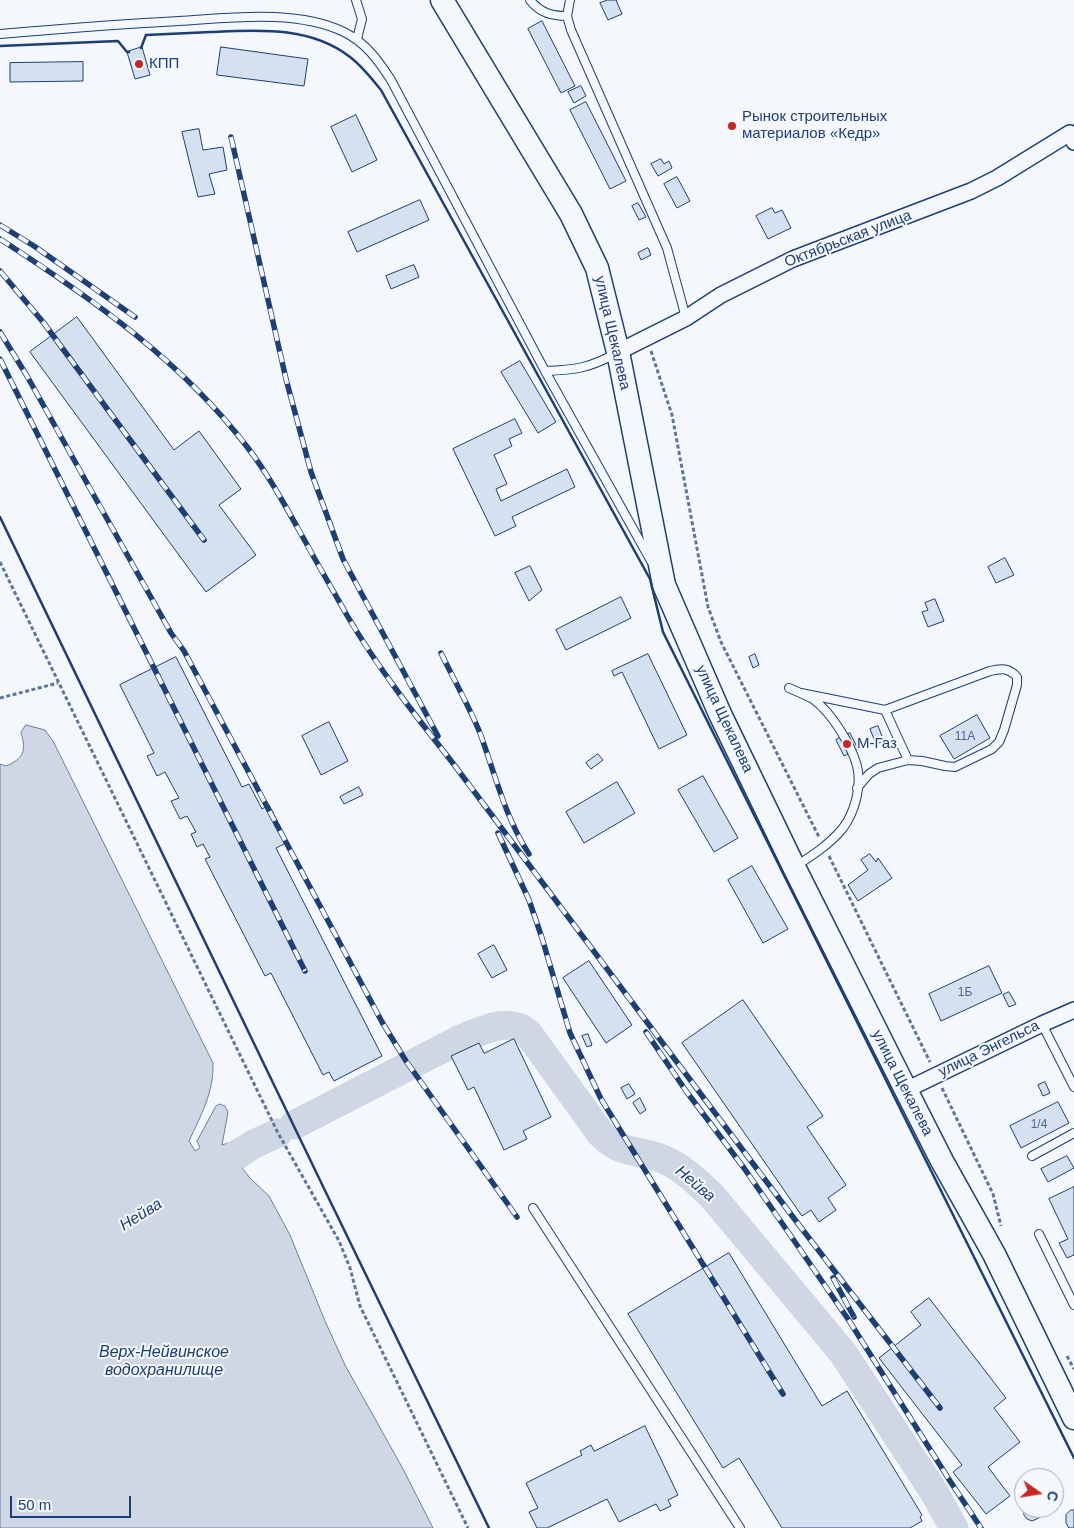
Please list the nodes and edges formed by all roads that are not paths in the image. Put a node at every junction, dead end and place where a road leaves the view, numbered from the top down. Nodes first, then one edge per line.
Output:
1 (356, 0) edge
2 (442, 0) edge
3 (530, 0) edge
4 (570, 0) edge
5 (567, 16) junction
6 (0, 34) edge
7 (357, 39) junction
8 (1074, 142) edge
9 (686, 318) junction
10 (618, 352) junction
11 (545, 371) junction
12 (664, 585) junction
13 (789, 688) dead end
14 (801, 694) junction
15 (885, 710) junction
16 (908, 760) junction
17 (857, 788) junction
18 (794, 867) junction
19 (1074, 1010) edge
20 (1042, 1024) junction
21 (1074, 1087) edge
22 (906, 1090) junction
23 (1074, 1133) edge
24 (1032, 1156) dead end
25 (533, 1208) dead end
26 (1039, 1234) dead end
27 (1074, 1305) edge
28 (1072, 1407) edge
29 (740, 1528) edge

1 - 7 lane
2 - 10 main road, улица Щекалева
3 - 5 lane
4 - 5 lane
5 - 9 lane
6 - 7 lane
7 - 11 lane
8 - 9 street, Октябрьская улица
9 - 10 street, Октябрьская улица
10 - 11 lane
10 - 12 main road, улица Щекалева
11 - 12 lane
12 - 18 main road, улица Щекалева
13 - 14 lane
14 - 15 lane
14 - 17 lane
15 - 16 lane
15 - 16 lane
16 - 17 lane
17 - 18 lane
18 - 22 main road, улица Щекалева
19 - 20 street, улица Энгельса
20 - 21 lane
20 - 22 street, улица Энгельса
22 - 28 main road, улица Щекалева
23 - 24 lane
25 - 29 lane
26 - 27 lane

